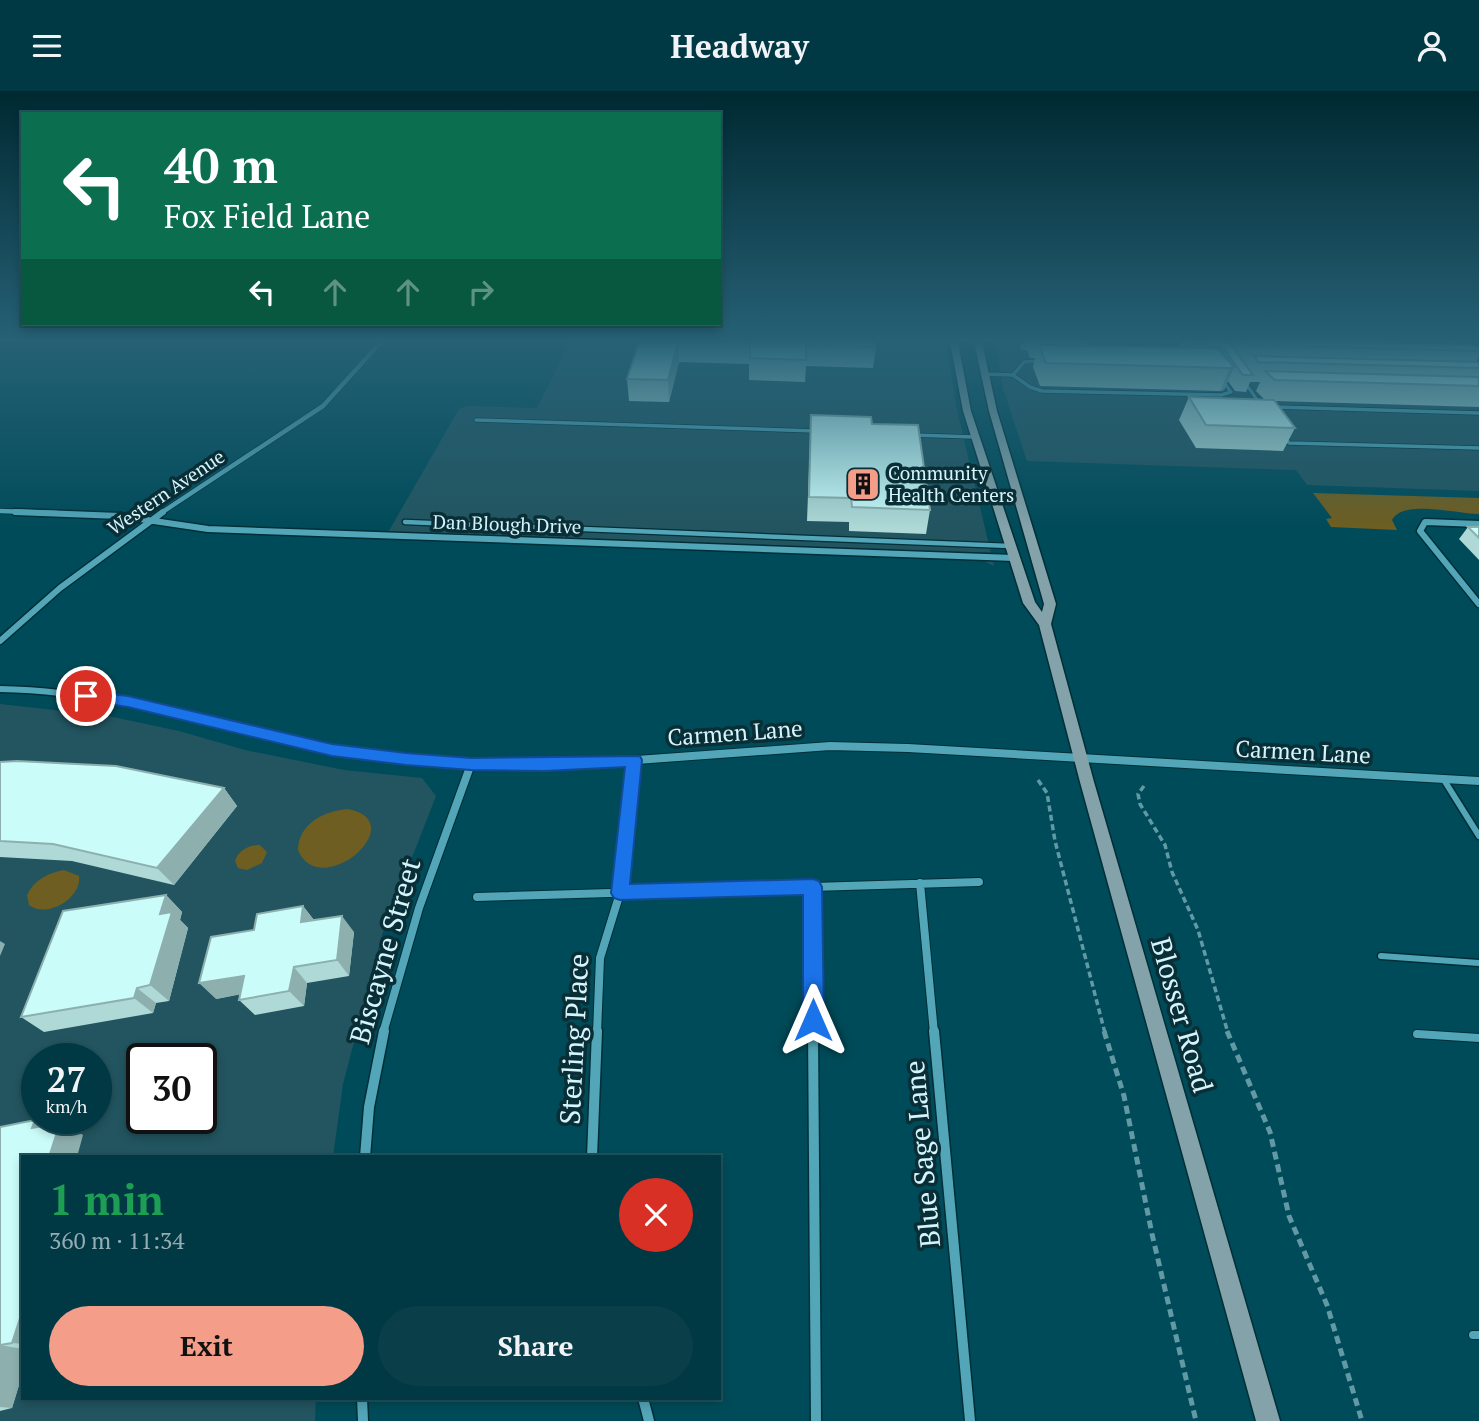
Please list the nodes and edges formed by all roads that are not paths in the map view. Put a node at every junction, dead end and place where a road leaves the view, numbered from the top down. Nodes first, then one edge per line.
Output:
1 (325, 404) edge
2 (966, 404) edge
3 (992, 404) edge
4 (1260, 404) edge
5 (1262, 407) edge
6 (1276, 407) edge
7 (1479, 413) edge
8 (476, 420) dead end
9 (816, 432) edge
10 (1282, 434) edge
11 (909, 435) edge
12 (975, 437) junction
13 (1479, 448) edge
14 (0, 511) edge
15 (149, 521) junction
16 (405, 522) dead end
17 (1479, 524) edge
18 (1010, 546) junction
19 (1014, 558) junction
20 (1479, 604) edge
21 (1045, 624) junction
22 (0, 641) edge
23 (0, 689) edge
24 (1080, 759) junction
25 (634, 760) junction
26 (471, 764) junction
27 (1444, 780) junction
28 (1479, 782) edge
29 (1479, 836) edge
30 (979, 881) dead end
31 (920, 883) junction
32 (813, 887) junction
33 (620, 893) junction
34 (477, 897) dead end
35 (1381, 956) dead end
36 (1479, 963) edge
37 (1417, 1034) dead end
38 (1479, 1038) edge
39 (365, 1155) edge
40 (592, 1155) edge
41 (362, 1400) edge
42 (644, 1400) edge
43 (363, 1421) edge
44 (649, 1421) edge
45 (816, 1421) edge
46 (970, 1421) edge
47 (1268, 1421) edge

1 - 15 street, Western Avenue
2 - 12 main road, Blosser Road
3 - 21 main road, Blosser Road
4 - 5 lane
6 - 7 lane
8 - 9 lane
10 - 13 lane
11 - 12 lane
12 - 18 main road, Blosser Road
14 - 15 street, Dan Blough Drive
15 - 19 street, Dan Blough Drive
15 - 22 street, Western Avenue
16 - 18 lane
17 - 20 street
18 - 19 main road, Blosser Road
19 - 21 main road, Blosser Road
21 - 24 main road, Blosser Road
23 - 26 street, Carmen Lane
24 - 25 street, Carmen Lane
24 - 27 street, Carmen Lane
24 - 47 main road, Blosser Road
25 - 26 street, Carmen Lane
25 - 33 street, Sterling Place
26 - 39 street, Biscayne Street
27 - 28 street, Carmen Lane
27 - 29 lane
30 - 31 street
31 - 32 street
31 - 46 street, Blue Sage Lane
32 - 33 street
32 - 45 street
33 - 34 street
33 - 40 street, Sterling Place
35 - 36 lane
37 - 38 lane
41 - 43 street
42 - 44 street

